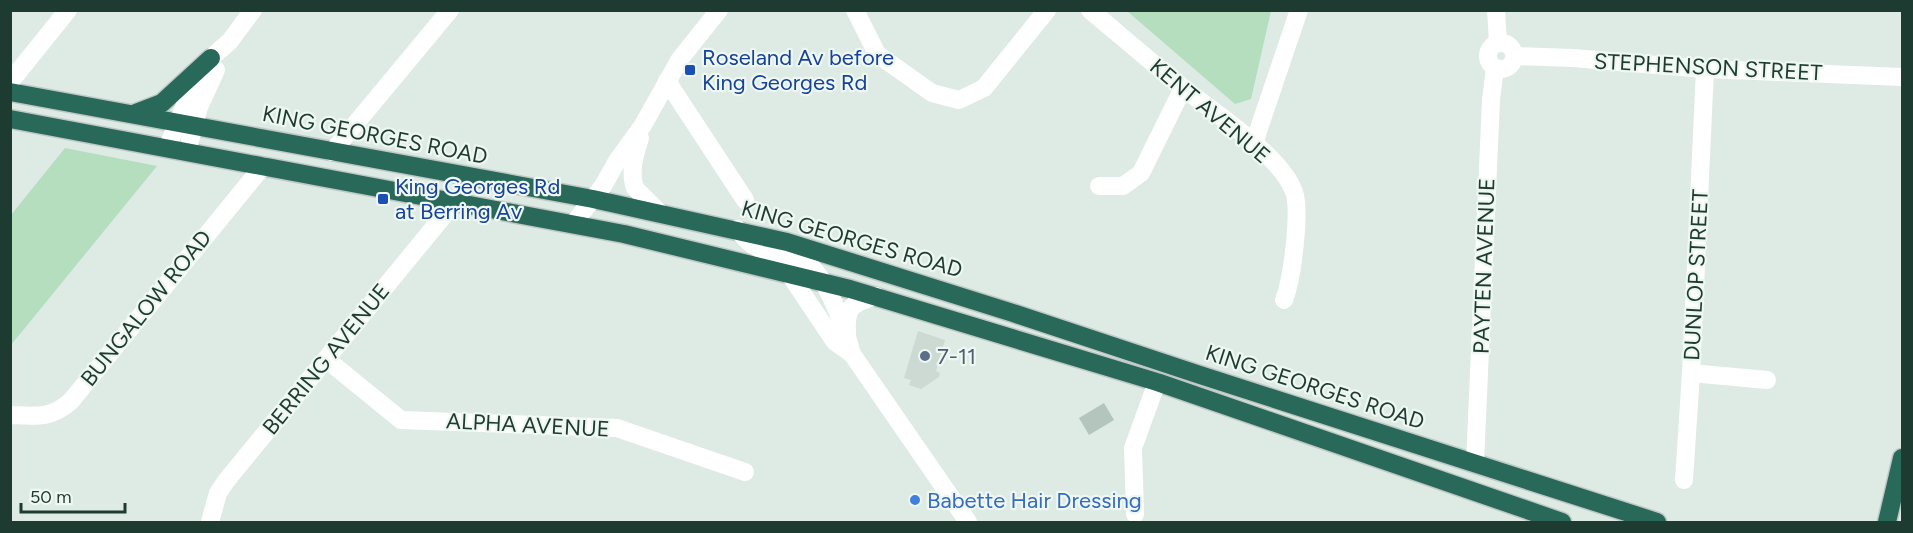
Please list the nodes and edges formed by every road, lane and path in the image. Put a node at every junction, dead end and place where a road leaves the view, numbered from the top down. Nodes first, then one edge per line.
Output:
1 (68, 10) edge
2 (253, 10) edge
3 (450, 10) edge
4 (719, 10) edge
5 (855, 10) edge
6 (1047, 10) edge
7 (1090, 10) edge
8 (1299, 10) edge
9 (1496, 10) edge
10 (230, 41) junction
11 (1498, 42) junction
12 (1514, 56) junction
13 (211, 58) junction
14 (1495, 68) junction
15 (1705, 69) junction
16 (1902, 77) edge
17 (667, 81) junction
18 (10, 82) edge
19 (1183, 88) junction
20 (10, 92) edge
21 (131, 114) junction
22 (10, 119) edge
23 (185, 124) junction
24 (643, 125) junction
25 (1254, 143) junction
26 (167, 148) junction
27 (188, 152) junction
28 (332, 152) junction
29 (263, 166) junction
30 (1100, 186) dead end
31 (593, 199) junction
32 (745, 200) dead end
33 (454, 203) junction
34 (660, 213) junction
35 (573, 224) junction
36 (737, 229) junction
37 (790, 275) junction
38 (822, 282) junction
39 (876, 296) junction
40 (1284, 300) dead end
41 (847, 334) junction
42 (852, 354) junction
43 (326, 359) junction
44 (1691, 373) junction
45 (1767, 380) dead end
46 (1156, 382) junction
47 (10, 415) edge
48 (1902, 458) edge
49 (1475, 463) junction
50 (745, 472) dead end
51 (1683, 480) dead end
52 (1893, 500) junction
53 (1135, 514) dead end
54 (210, 522) edge
55 (968, 522) edge
56 (1562, 522) edge
57 (1657, 522) edge
58 (1875, 522) edge
59 (1887, 522) edge

1 - 18 street
2 - 10 street
3 - 28 street
4 - 17 street
5 - 6 street
7 - 19 street, KENT AVENUE
8 - 25 street
9 - 11 street
10 - 13 street
10 - 23 street
11 - 12 street
11 - 14 street
12 - 14 street
12 - 15 street, STEPHENSON STREET
13 - 21 highway
13 - 23 street
14 - 49 street, PAYTEN AVENUE
15 - 16 street, STEPHENSON STREET
15 - 44 street, DUNLOP STREET
17 - 24 street
17 - 32 street
19 - 25 street, KENT AVENUE
19 - 30 street
20 - 21 highway, KING GEORGES ROAD
21 - 23 highway, KING GEORGES ROAD
22 - 26 highway, KING GEORGES ROAD
23 - 26 street
23 - 27 street
23 - 28 highway, KING GEORGES ROAD
24 - 31 street
24 - 34 street
25 - 40 street, KENT AVENUE
26 - 27 highway, KING GEORGES ROAD
27 - 29 highway, KING GEORGES ROAD
28 - 31 highway, KING GEORGES ROAD
29 - 33 highway, KING GEORGES ROAD
29 - 47 street, BUNGALOW ROAD
31 - 34 highway, KING GEORGES ROAD
31 - 35 street
33 - 35 highway, KING GEORGES ROAD
33 - 43 street, BERRING AVENUE
34 - 36 highway, KING GEORGES ROAD
35 - 37 highway, KING GEORGES ROAD
36 - 38 street
36 - 49 highway, KING GEORGES ROAD
37 - 38 highway, KING GEORGES ROAD
37 - 42 street
38 - 39 highway, KING GEORGES ROAD
38 - 41 street
39 - 41 street
39 - 46 highway, KING GEORGES ROAD
41 - 42 street
42 - 55 street
43 - 50 street, ALPHA AVENUE
43 - 54 street, BERRING AVENUE
44 - 45 street
44 - 51 street, DUNLOP STREET
46 - 53 street
46 - 56 highway, KING GEORGES ROAD
48 - 52 highway
49 - 57 highway, KING GEORGES ROAD
52 - 58 highway
52 - 59 highway

